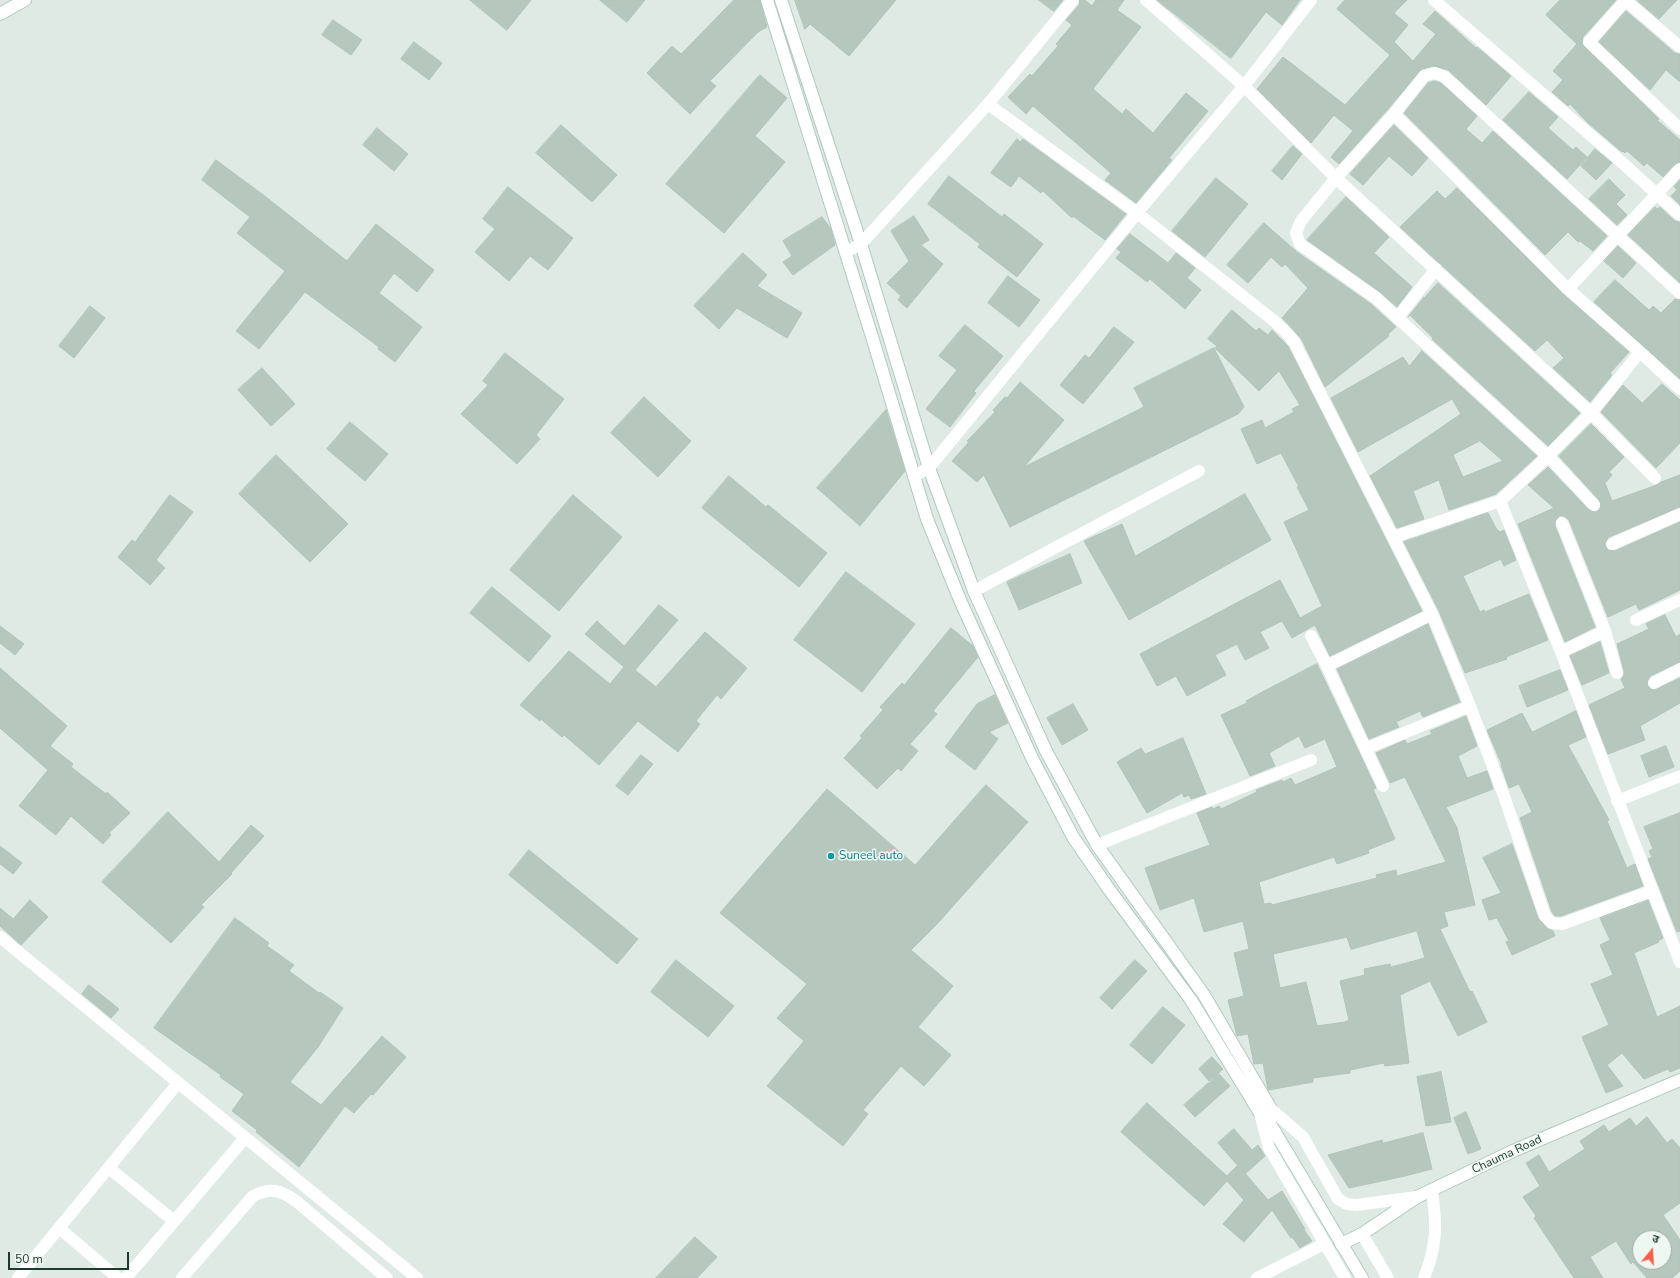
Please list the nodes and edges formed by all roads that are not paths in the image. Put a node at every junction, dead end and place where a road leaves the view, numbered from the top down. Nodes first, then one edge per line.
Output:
1 (25, 0) edge
2 (767, 0) edge
3 (781, 0) edge
4 (1073, 0) edge
5 (1146, 0) edge
6 (1310, 0) edge
7 (1434, 0) edge
8 (1626, 0) edge
9 (0, 14) edge
10 (1680, 48) edge
11 (1244, 86) junction
12 (988, 104) junction
13 (1394, 114) junction
14 (1680, 129) edge
15 (830, 150) junction
16 (815, 156) junction
17 (1680, 169) edge
18 (1336, 178) junction
19 (1657, 194) junction
20 (1137, 213) junction
21 (1680, 215) edge
22 (1617, 237) junction
23 (861, 244) junction
24 (846, 252) junction
25 (1436, 270) junction
26 (1568, 289) junction
27 (1680, 294) edge
28 (1398, 317) junction
29 (1640, 352) junction
30 (1680, 389) edge
31 (1591, 413) junction
32 (1549, 458) junction
33 (929, 468) junction
34 (1199, 471) dead end
35 (914, 476) junction
36 (1655, 478) dead end
37 (1500, 501) junction
38 (1594, 505) dead end
39 (1680, 514) edge
40 (1562, 523) dead end
41 (1394, 537) junction
42 (1612, 544) dead end
43 (974, 590) junction
44 (1680, 600) edge
45 (1432, 614) junction
46 (1636, 620) dead end
47 (1605, 631) junction
48 (1311, 636) dead end
49 (1561, 652) junction
50 (1327, 666) junction
51 (1680, 669) edge
52 (1618, 673) dead end
53 (1654, 683) dead end
54 (1470, 706) junction
55 (1367, 748) junction
56 (1046, 751) junction
57 (1032, 758) junction
58 (1311, 760) dead end
59 (1680, 776) edge
60 (1383, 786) dead end
61 (1617, 801) junction
62 (1096, 845) junction
63 (1652, 891) junction
64 (0, 937) edge
65 (1676, 943) edge
66 (1680, 962) edge
67 (1680, 1080) edge
68 (178, 1083) junction
69 (1266, 1111) junction
70 (245, 1138) junction
71 (109, 1168) junction
72 (1432, 1191) junction
73 (1417, 1197) junction
74 (174, 1222) junction
75 (59, 1228) junction
76 (1362, 1234) junction
77 (1324, 1244) junction
78 (1341, 1244) junction
79 (18, 1278) edge
80 (118, 1278) edge
81 (126, 1278) edge
82 (182, 1278) edge
83 (387, 1278) edge
84 (417, 1278) edge
85 (1257, 1278) edge
86 (1345, 1278) edge
87 (1362, 1278) edge
88 (1388, 1278) edge
89 (1424, 1278) edge

1 - 9 street
2 - 16 street
3 - 15 street
4 - 12 street
5 - 11 street
6 - 11 street
7 - 19 street
8 - 10 street
8 - 14 street
11 - 18 street
11 - 20 street
12 - 20 street
12 - 23 street
13 - 18 street
13 - 22 street
13 - 26 street
15 - 16 street
15 - 23 street
16 - 24 street
17 - 19 street
18 - 25 street
18 - 28 street
19 - 21 street
19 - 22 street
20 - 33 street
20 - 41 street
22 - 26 street
22 - 27 street
23 - 24 street
23 - 33 street
24 - 35 street
25 - 28 street
25 - 31 street
26 - 29 street
28 - 32 street
29 - 30 street
29 - 31 street
31 - 32 street
31 - 36 street
32 - 37 street
32 - 38 street
33 - 35 street
33 - 43 street
34 - 43 street
35 - 57 street
37 - 41 street
37 - 49 street
39 - 42 street
40 - 47 street
41 - 45 street
43 - 56 street
44 - 46 street
45 - 50 street
45 - 54 street
47 - 49 street
47 - 52 street
48 - 50 street
49 - 61 street
50 - 55 street
51 - 53 street
54 - 55 street
54 - 63 street
55 - 60 street
56 - 57 street
56 - 62 street
57 - 69 street
58 - 62 street
59 - 61 street
61 - 63 street
62 - 69 street
63 - 65 street
64 - 68 street
65 - 66 street
67 - 72 street, Chauma Road
68 - 70 street
68 - 71 street
69 - 73 street
69 - 77 street
69 - 78 street
70 - 74 street
70 - 84 street
71 - 74 street
71 - 75 street
72 - 73 street, Chauma Road
72 - 89 street
73 - 76 street, Chauma Road
74 - 81 street
75 - 79 street
75 - 80 street
76 - 78 street, Chauma Road
76 - 88 street
77 - 85 street
77 - 86 street
78 - 87 street
82 - 83 street

